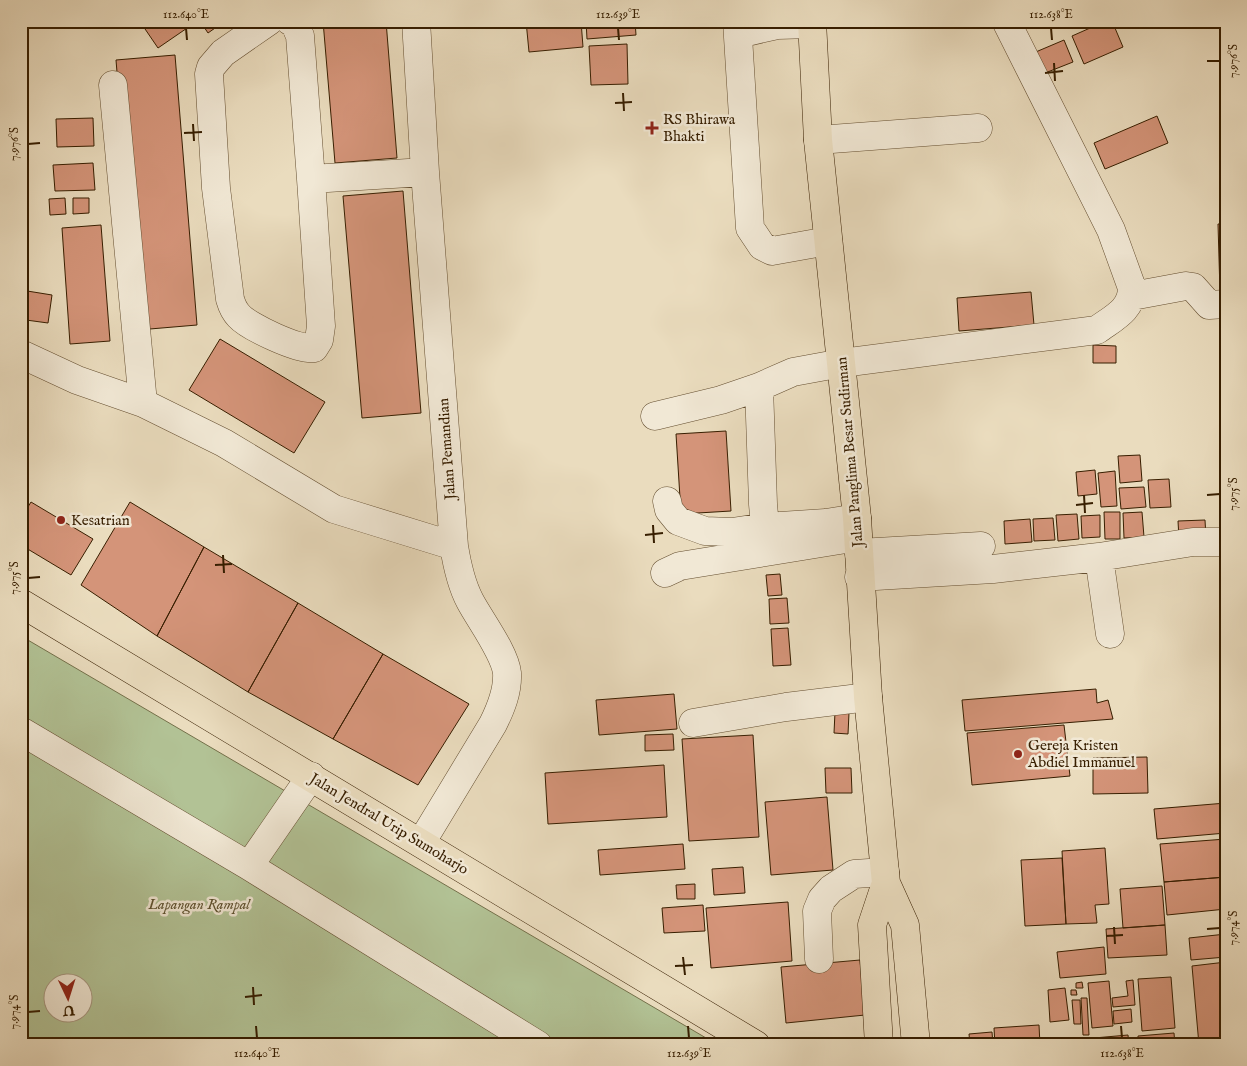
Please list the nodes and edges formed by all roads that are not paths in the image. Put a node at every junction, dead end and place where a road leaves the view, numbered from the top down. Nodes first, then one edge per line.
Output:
1 (269, 21) edge
2 (290, 21) edge
3 (416, 21) edge
4 (1006, 21) edge
5 (812, 22) edge
6 (738, 28) edge
7 (113, 85) dead end
8 (978, 128) dead end
9 (818, 140) junction
10 (425, 172) junction
11 (311, 179) junction
12 (828, 242) junction
13 (1132, 296) junction
14 (1226, 304) edge
15 (21, 354) edge
16 (842, 363) junction
17 (760, 387) junction
18 (143, 403) junction
19 (655, 416) dead end
20 (667, 501) dead end
21 (765, 527) junction
22 (1226, 542) edge
23 (454, 546) junction
24 (858, 546) junction
25 (981, 546) dead end
26 (1099, 557) junction
27 (665, 573) dead end
28 (21, 603) edge
29 (1110, 634) dead end
30 (868, 697) junction
31 (693, 723) dead end
32 (21, 731) edge
33 (311, 776) junction
34 (421, 843) junction
35 (249, 866) junction
36 (886, 877) junction
37 (819, 959) dead end
38 (538, 1045) edge
39 (756, 1045) edge
40 (879, 1045) edge
41 (916, 1045) edge

1 - 11 street
2 - 11 street
3 - 10 street, Jalan Pemandian
4 - 13 street
5 - 6 street
5 - 9 main road, Jalan Panglima Besar Sudirman
6 - 12 street
7 - 18 street
8 - 9 street
9 - 12 main road, Jalan Panglima Besar Sudirman
10 - 11 street
10 - 23 street, Jalan Pemandian
12 - 16 main road, Jalan Panglima Besar Sudirman
13 - 14 street
13 - 16 street
15 - 18 street
16 - 17 street
16 - 24 main road, Jalan Panglima Besar Sudirman
17 - 19 street
17 - 21 street
18 - 23 street
20 - 21 street
21 - 24 street
22 - 26 street
23 - 34 street, Jalan Pemandian
24 - 25 street
24 - 26 street
24 - 27 street
24 - 30 main road, Jalan Panglima Besar Sudirman
26 - 29 street
28 - 33 main road, Jalan Jendral Urip Sumoharjo
30 - 31 street
30 - 36 main road, Jalan Panglima Besar Sudirman
32 - 35 street
33 - 34 main road, Jalan Jendral Urip Sumoharjo
33 - 35 street
34 - 39 main road, Jalan Jendral Urip Sumoharjo
35 - 38 street
36 - 37 street
36 - 40 main road, Jalan Panglima Besar Sudirman
36 - 41 main road, Jalan Panglima Besar Sudirman

